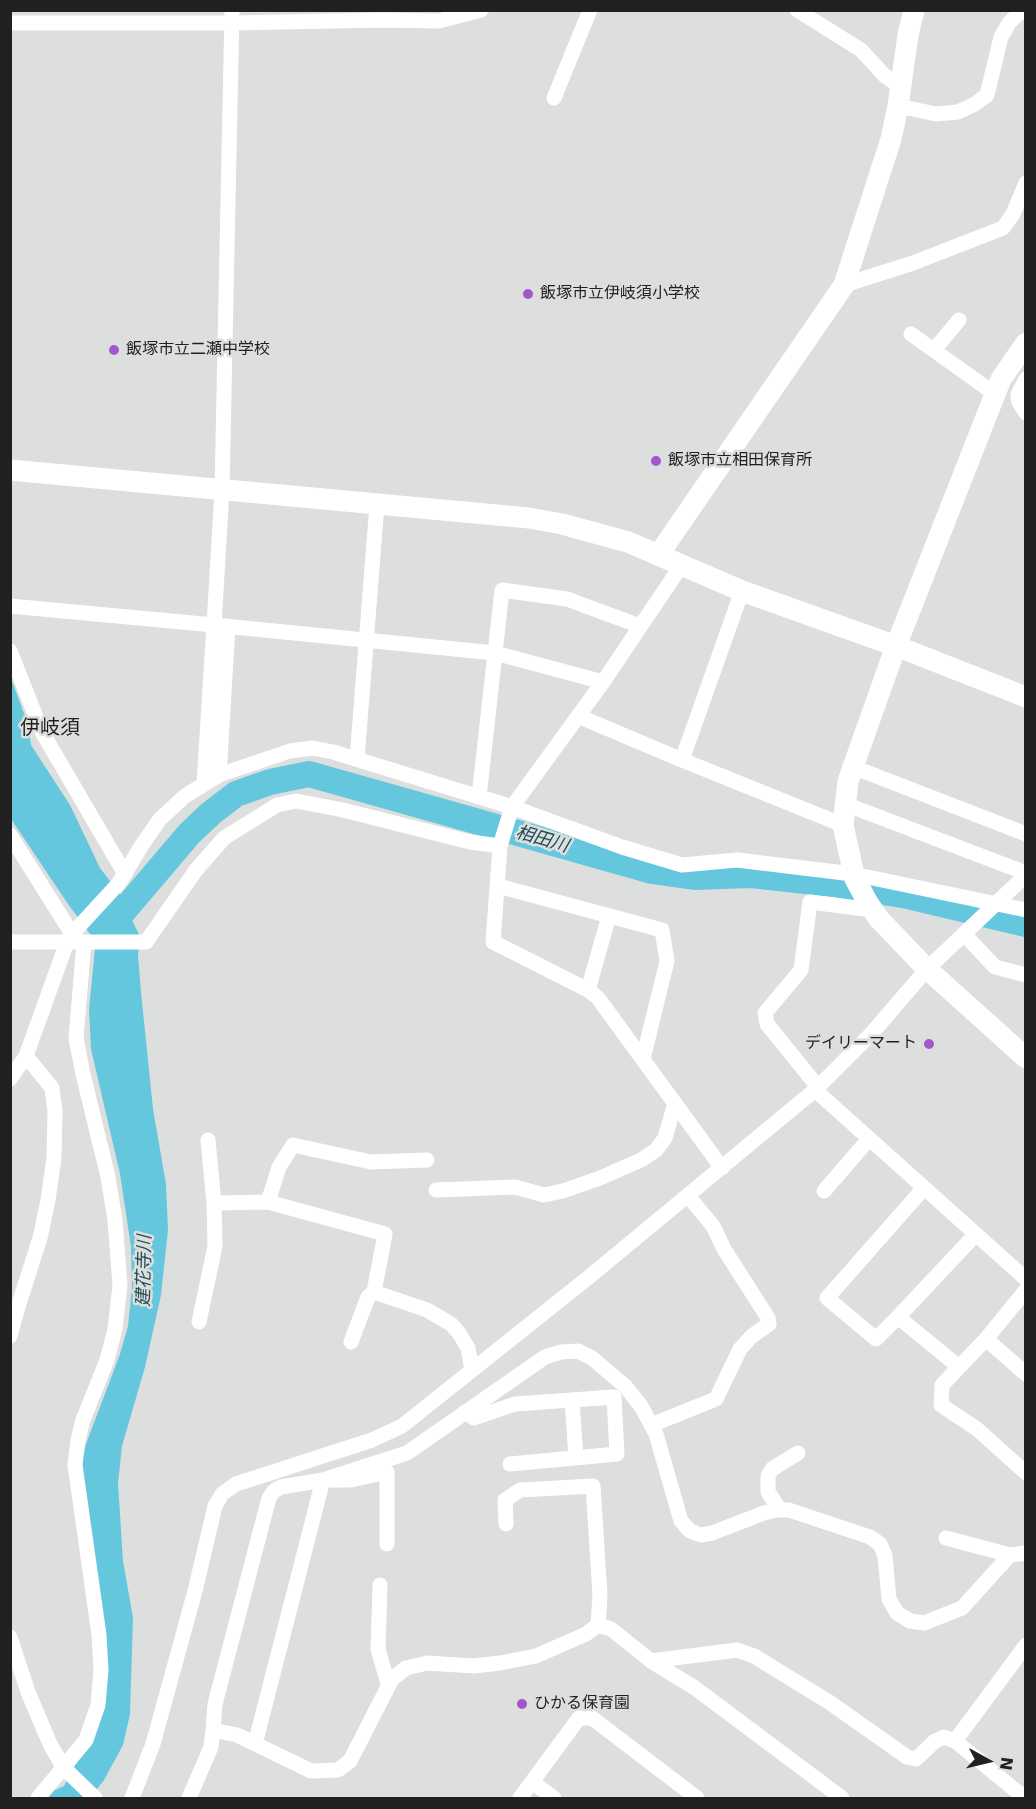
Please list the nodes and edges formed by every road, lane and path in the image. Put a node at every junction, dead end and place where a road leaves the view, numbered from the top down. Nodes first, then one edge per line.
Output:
1 (481, 10) edge
2 (590, 10) edge
3 (797, 10) edge
4 (914, 10) edge
5 (1026, 10) edge
6 (70, 17) edge
7 (111, 17) edge
8 (232, 17) edge
9 (10, 23) edge
10 (899, 96) junction
11 (554, 98) dead end
12 (1026, 183) edge
13 (844, 285) junction
14 (959, 320) dead end
15 (911, 334) dead end
16 (1026, 343) edge
17 (934, 350) junction
18 (1024, 385) edge
19 (998, 387) junction
20 (1026, 413) edge
21 (10, 471) edge
22 (222, 490) junction
23 (377, 504) junction
24 (659, 554) junction
25 (681, 566) junction
26 (742, 591) junction
27 (10, 606) edge
28 (221, 626) junction
29 (640, 626) junction
30 (366, 642) junction
31 (896, 646) junction
32 (10, 651) edge
33 (495, 653) junction
34 (603, 682) junction
35 (1026, 697) edge
36 (578, 716) junction
37 (357, 759) junction
38 (682, 760) junction
39 (853, 767) junction
40 (219, 776) junction
41 (204, 784) junction
42 (479, 797) junction
43 (512, 807) junction
44 (844, 815) junction
45 (1026, 834) edge
46 (10, 835) edge
47 (500, 846) junction
48 (1026, 874) edge
49 (854, 876) junction
50 (122, 878) junction
51 (498, 886) junction
52 (995, 904) junction
53 (870, 907) junction
54 (1026, 910) edge
55 (609, 916) junction
56 (964, 934) junction
57 (78, 938) junction
58 (10, 942) edge
59 (927, 969) junction
60 (1026, 975) edge
61 (588, 990) junction
62 (26, 1056) junction
63 (1026, 1058) edge
64 (643, 1059) junction
65 (10, 1079) edge
66 (816, 1088) junction
67 (675, 1103) junction
68 (869, 1138) junction
69 (208, 1140) dead end
70 (426, 1160) dead end
71 (722, 1168) junction
72 (924, 1188) junction
73 (436, 1190) dead end
74 (824, 1191) dead end
75 (688, 1196) junction
76 (268, 1202) junction
77 (214, 1203) junction
78 (976, 1234) junction
79 (1026, 1279) edge
80 (1026, 1290) edge
81 (374, 1292) junction
82 (898, 1317) junction
83 (199, 1322) dead end
84 (10, 1336) edge
85 (986, 1339) junction
86 (351, 1342) dead end
87 (959, 1367) junction
88 (472, 1370) junction
89 (1026, 1374) edge
90 (572, 1400) junction
91 (465, 1412) junction
92 (651, 1425) junction
93 (798, 1453) dead end
94 (576, 1458) junction
95 (510, 1464) dead end
96 (1026, 1473) edge
97 (323, 1480) junction
98 (780, 1510) junction
99 (506, 1524) dead end
100 (946, 1538) dead end
101 (387, 1544) dead end
102 (1018, 1554) edge
103 (380, 1585) dead end
104 (598, 1625) junction
105 (10, 1637) edge
106 (1026, 1645) edge
107 (651, 1661) junction
108 (388, 1684) junction
109 (213, 1730) junction
110 (955, 1741) junction
111 (255, 1744) junction
112 (64, 1768) junction
113 (532, 1782) junction
114 (38, 1798) edge
115 (94, 1798) edge
116 (132, 1798) edge
117 (189, 1798) edge
118 (520, 1798) edge
119 (555, 1798) edge
120 (697, 1798) edge
121 (843, 1798) edge
122 (1025, 1798) edge

1 - 8 street
2 - 11 street
3 - 10 street
4 - 10 street
5 - 10 street
6 - 7 street
6 - 9 street
7 - 8 street
8 - 22 street
10 - 13 street
12 - 13 street
13 - 24 street
14 - 17 street
15 - 17 street
16 - 19 street
17 - 19 street
18 - 19 street
18 - 20 street
19 - 31 street
21 - 22 street
22 - 23 street
22 - 28 street
23 - 24 street
23 - 30 street
24 - 25 street
25 - 26 street
25 - 29 street
26 - 31 street
26 - 38 street
27 - 28 street
28 - 30 street
28 - 40 street
28 - 41 street
29 - 33 street
29 - 34 street
30 - 33 street
30 - 37 street
31 - 35 street
31 - 39 street
32 - 50 street
33 - 34 street
33 - 42 street
34 - 36 street
36 - 38 street
36 - 43 street
37 - 40 street
37 - 42 street
38 - 44 street
39 - 44 street
39 - 45 street
40 - 41 street
41 - 50 street
42 - 43 street
43 - 47 street
43 - 49 street
44 - 48 street
44 - 49 street
46 - 57 street
47 - 51 street
47 - 57 street
48 - 52 street
49 - 52 street
49 - 53 street
50 - 57 street
51 - 55 street
51 - 61 street
52 - 54 street
52 - 56 street
53 - 59 street
53 - 66 street
55 - 61 street
55 - 64 street
56 - 59 street
56 - 60 street
57 - 58 street
57 - 62 street
57 - 112 street
59 - 63 street
59 - 66 street
61 - 64 street
62 - 65 street
62 - 84 street
64 - 67 street
66 - 68 street
66 - 71 street
67 - 71 street
67 - 73 street
68 - 72 street
68 - 74 street
69 - 77 street
70 - 76 street
71 - 75 street
72 - 78 street
72 - 82 street
75 - 88 street
75 - 92 street
76 - 77 street
76 - 81 street
77 - 83 street
78 - 79 street
78 - 82 street
80 - 85 street
81 - 86 street
81 - 88 street
82 - 87 street
85 - 87 street
85 - 89 street
87 - 96 street
88 - 116 street
90 - 91 street
90 - 94 street
90 - 94 street
91 - 92 street
91 - 97 street
92 - 98 street
93 - 98 street
94 - 95 street
97 - 101 street
97 - 109 street
97 - 111 street
98 - 102 street
99 - 104 street
100 - 102 street
103 - 108 street
104 - 107 street
104 - 108 street
105 - 112 street
106 - 110 street
107 - 110 street
107 - 121 street
108 - 111 street
109 - 111 street
109 - 117 street
110 - 122 street
112 - 114 street
112 - 115 street
113 - 118 street
113 - 119 street
113 - 120 street

